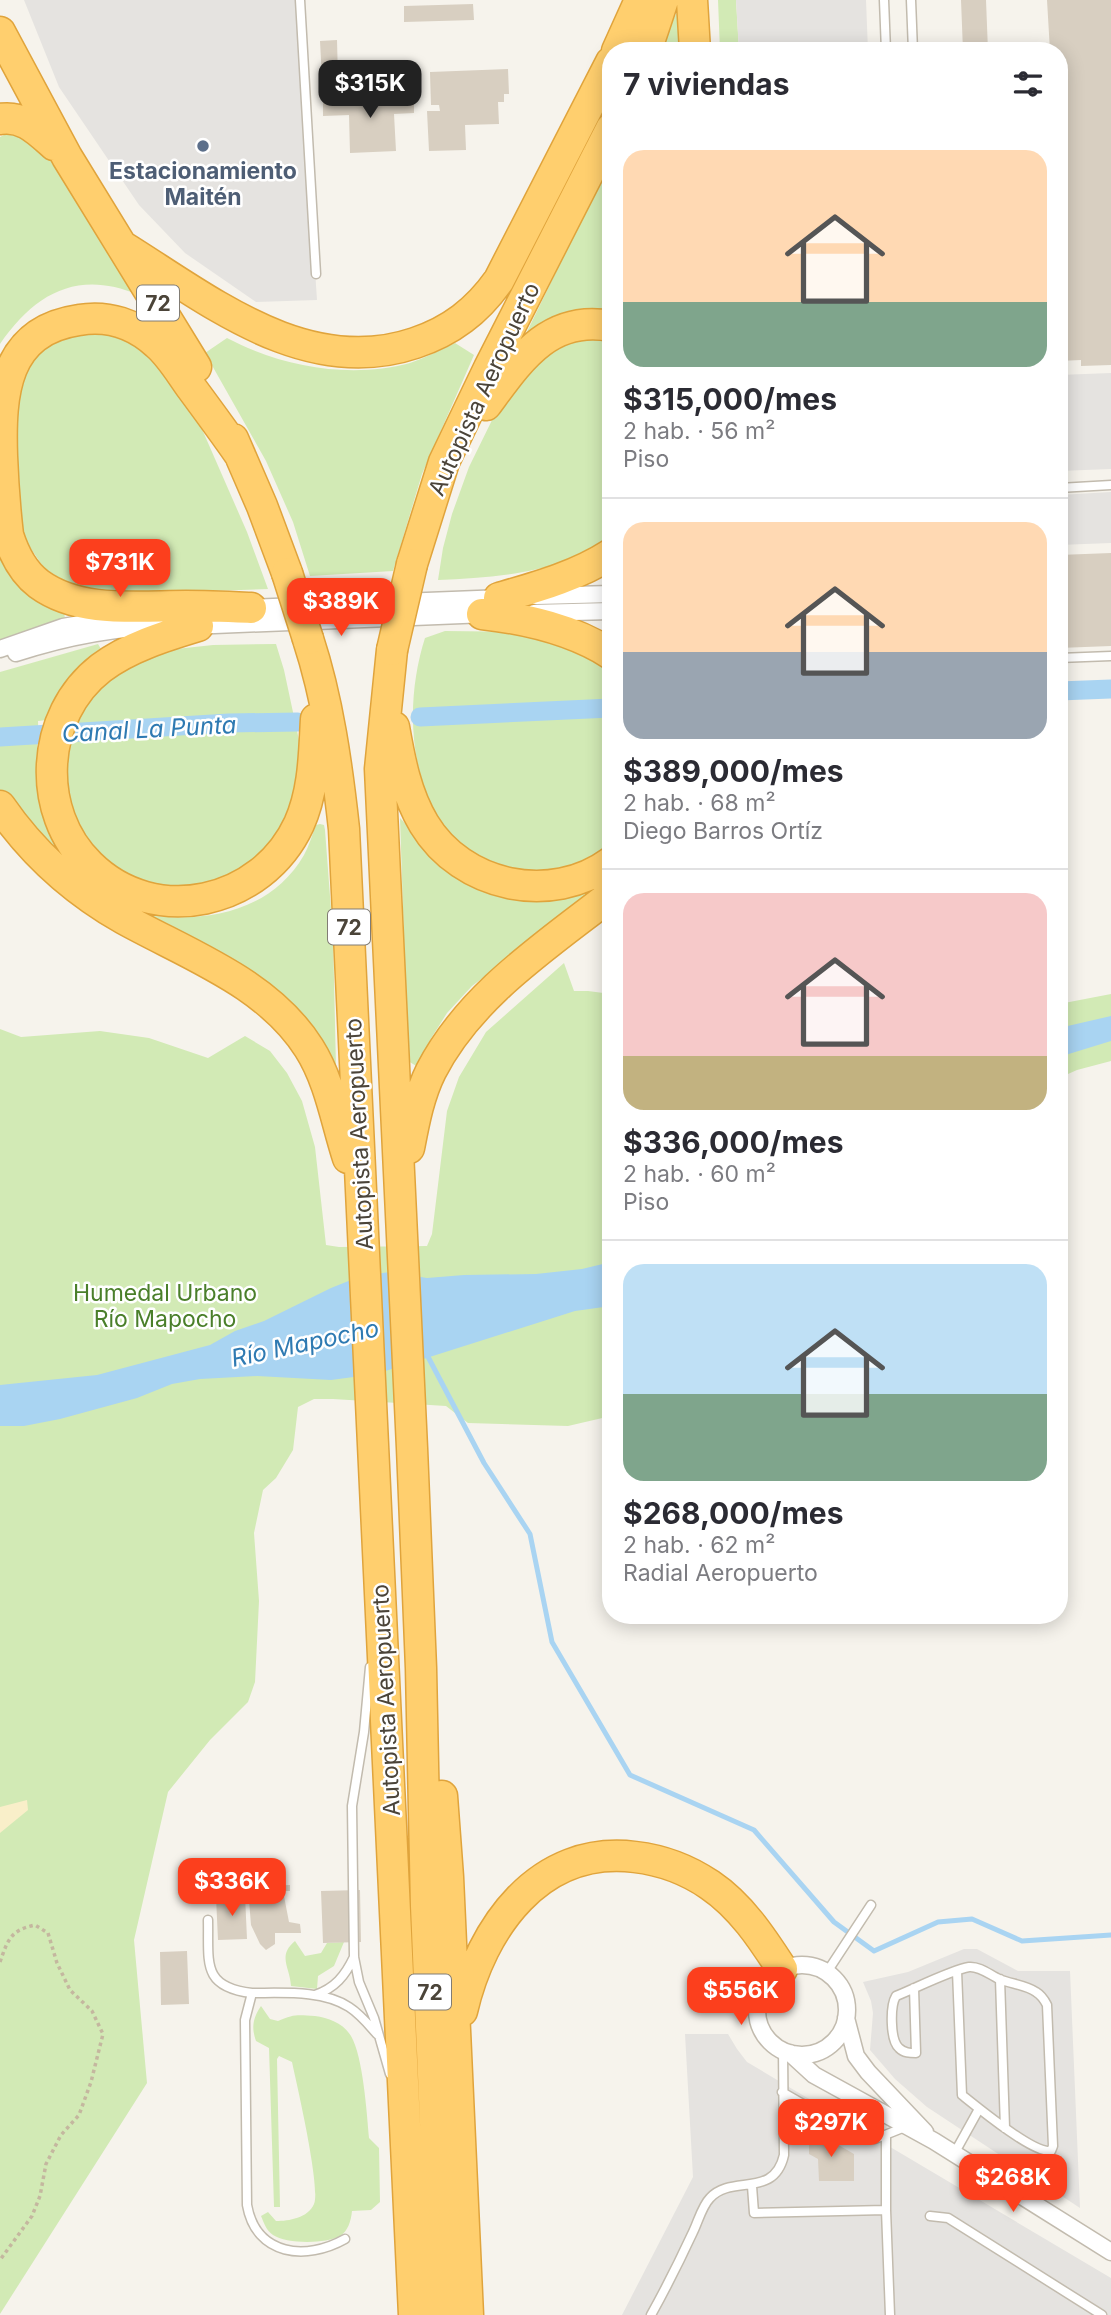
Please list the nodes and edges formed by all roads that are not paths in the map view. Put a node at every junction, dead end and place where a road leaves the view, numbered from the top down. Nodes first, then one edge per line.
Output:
1 (300, 0) edge
2 (640, 0) edge
3 (663, 0) edge
4 (692, 0) edge
5 (884, 0) edge
6 (911, 0) edge
7 (0, 13) edge
8 (3, 38) edge
9 (621, 42) edge
10 (649, 42) edge
11 (694, 42) edge
12 (886, 42) edge
13 (913, 42) edge
14 (602, 80) edge
15 (0, 119) edge
16 (602, 147) edge
17 (67, 157) junction
18 (122, 246) junction
19 (316, 274) dead end
20 (602, 325) edge
21 (240, 455) junction
22 (444, 462) junction
23 (1111, 485) edge
24 (1068, 487) edge
25 (602, 560) edge
26 (602, 595) edge
27 (490, 606) junction
28 (251, 608) junction
29 (602, 611) edge
30 (198, 626) junction
31 (311, 648) junction
32 (0, 649) edge
33 (602, 649) edge
34 (1111, 656) edge
35 (1068, 658) edge
36 (0, 659) edge
37 (388, 682) junction
38 (0, 806) edge
39 (602, 867) edge
40 (602, 902) edge
41 (401, 1189) junction
42 (362, 1211) junction
43 (381, 1591) junction
44 (373, 1638) dead end
45 (370, 1662) dead end
46 (421, 1668) junction
47 (871, 1905) dead end
48 (208, 1920) dead end
49 (354, 1957) junction
50 (782, 1969) junction
51 (957, 1971) junction
52 (827, 1972) junction
53 (1000, 1979) junction
54 (915, 1989) junction
55 (252, 1993) junction
56 (312, 1996) junction
57 (846, 2018) junction
58 (380, 2038) junction
59 (455, 2050) junction
60 (786, 2052) junction
61 (782, 2092) junction
62 (979, 2109) junction
63 (405, 2111) junction
64 (905, 2127) junction
65 (1005, 2128) junction
66 (886, 2135) junction
67 (934, 2141) junction
68 (954, 2154) junction
69 (752, 2186) junction
70 (886, 2210) junction
71 (930, 2216) dead end
72 (345, 2239) dead end
73 (1111, 2252) edge
74 (414, 2315) edge
75 (443, 2315) edge
76 (468, 2315) edge
77 (651, 2315) edge
78 (890, 2315) edge
79 (1102, 2315) edge

1 - 19 lane
2 - 9 highway
3 - 10 highway
4 - 11 highway
5 - 12 lane
6 - 13 lane
7 - 8 street
8 - 17 highway, Autopista Aeropuerto / 72
14 - 18 highway
15 - 17 highway
16 - 22 highway, Autopista Aeropuerto / 72
17 - 18 highway, Autopista Aeropuerto / 72
18 - 21 highway, Autopista Aeropuerto / 72
20 - 22 highway
21 - 28 highway
21 - 31 highway, Autopista Aeropuerto / 72, bridge
22 - 37 highway, Autopista Aeropuerto / 72, bridge
23 - 24 lane
25 - 27 highway
26 - 27 street
27 - 28 street
27 - 29 street
27 - 30 street
27 - 33 highway
28 - 32 street
30 - 31 highway
30 - 36 street
31 - 42 highway, Autopista Aeropuerto / 72
34 - 35 lane
37 - 39 highway
37 - 41 highway, Autopista Aeropuerto / 72
38 - 42 highway
40 - 41 highway
41 - 46 highway, Autopista Aeropuerto / 72
42 - 43 highway, Autopista Aeropuerto / 72
43 - 44 lane
43 - 63 highway, Autopista Aeropuerto / 72
45 - 49 lane
46 - 59 highway, Autopista Aeropuerto
46 - 75 highway, Autopista Aeropuerto / 72
47 - 52 lane
48 - 55 lane
49 - 56 lane
49 - 58 lane
50 - 52 street
50 - 59 highway
50 - 60 street
51 - 53 lane
51 - 54 lane
51 - 62 lane
52 - 57 street
53 - 65 lane
53 - 65 lane
54 - 54 lane
55 - 56 lane
55 - 72 lane
56 - 58 lane
57 - 60 street
57 - 67 street
58 - 63 lane
59 - 76 highway, Autopista Aeropuerto
60 - 61 lane
60 - 64 street
61 - 66 lane
61 - 69 lane
62 - 65 lane
62 - 68 lane
63 - 74 highway, Autopista Aeropuerto / 72
64 - 66 lane
64 - 67 street
66 - 70 lane
67 - 68 street
68 - 73 street
69 - 70 lane
69 - 77 lane
70 - 78 lane
71 - 79 lane

